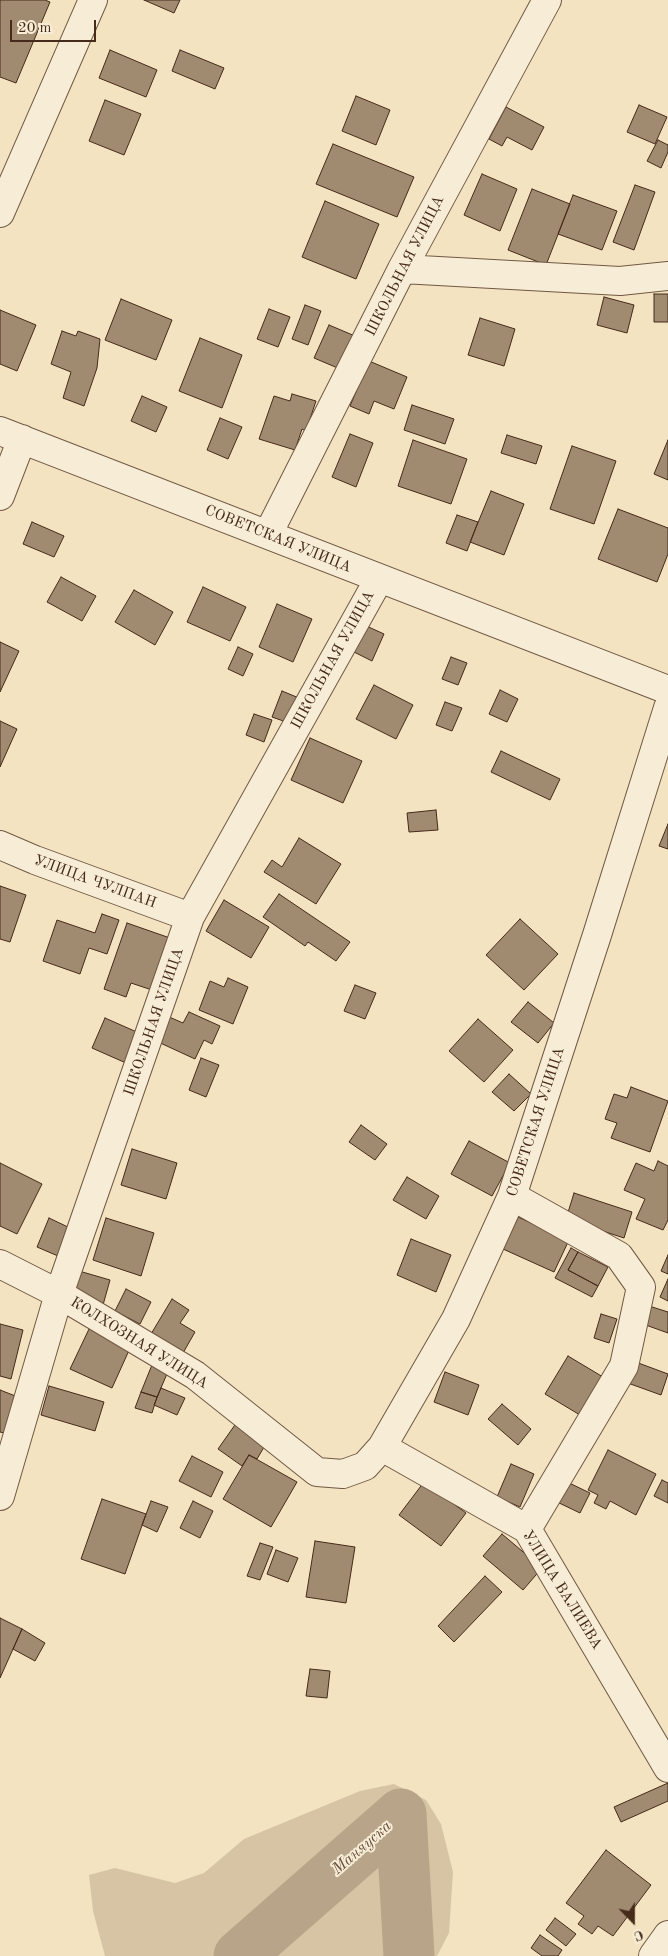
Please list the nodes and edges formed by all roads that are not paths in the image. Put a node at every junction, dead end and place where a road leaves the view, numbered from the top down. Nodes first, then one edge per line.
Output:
1 (93, 0) edge
2 (547, 0) edge
3 (0, 212) edge
4 (402, 269) junction
5 (668, 276) edge
6 (11, 435) edge
7 (0, 496) edge
8 (268, 534) junction
9 (379, 578) junction
10 (668, 690) edge
11 (668, 708) edge
12 (0, 845) edge
13 (190, 917) junction
14 (512, 1196) junction
15 (0, 1264) edge
16 (59, 1294) junction
17 (382, 1447) junction
18 (317, 1472) joint
19 (0, 1496) edge
20 (528, 1529) junction
21 (668, 1768) edge
22 (668, 1935) edge
23 (653, 1956) edge

1 - 3 street
2 - 4 street, ШКОЛЬНАЯ УЛИЦА
4 - 5 street
4 - 8 street, ШКОЛЬНАЯ УЛИЦА
6 - 7 street
6 - 8 street, СОВЕТСКАЯ УЛИЦА
8 - 9 street, СОВЕТСКАЯ УЛИЦА
9 - 10 street, СОВЕТСКАЯ УЛИЦА
9 - 13 street, ШКОЛЬНАЯ УЛИЦА
11 - 14 street, СОВЕТСКАЯ УЛИЦА
12 - 13 street, УЛИЦА ЧУЛПАН
13 - 16 street, ШКОЛЬНАЯ УЛИЦА
14 - 17 street, СОВЕТСКАЯ УЛИЦА
14 - 20 street
15 - 16 street, КОЛХОЗНАЯ УЛИЦА
16 - 18 street, КОЛХОЗНАЯ УЛИЦА
16 - 19 street, ШКОЛЬНАЯ УЛИЦА
17 - 18 street, СОВЕТСКАЯ УЛИЦА
17 - 20 street, УЛИЦА ВАЛИЕВА
20 - 21 street, УЛИЦА ВАЛИЕВА
22 - 23 street

